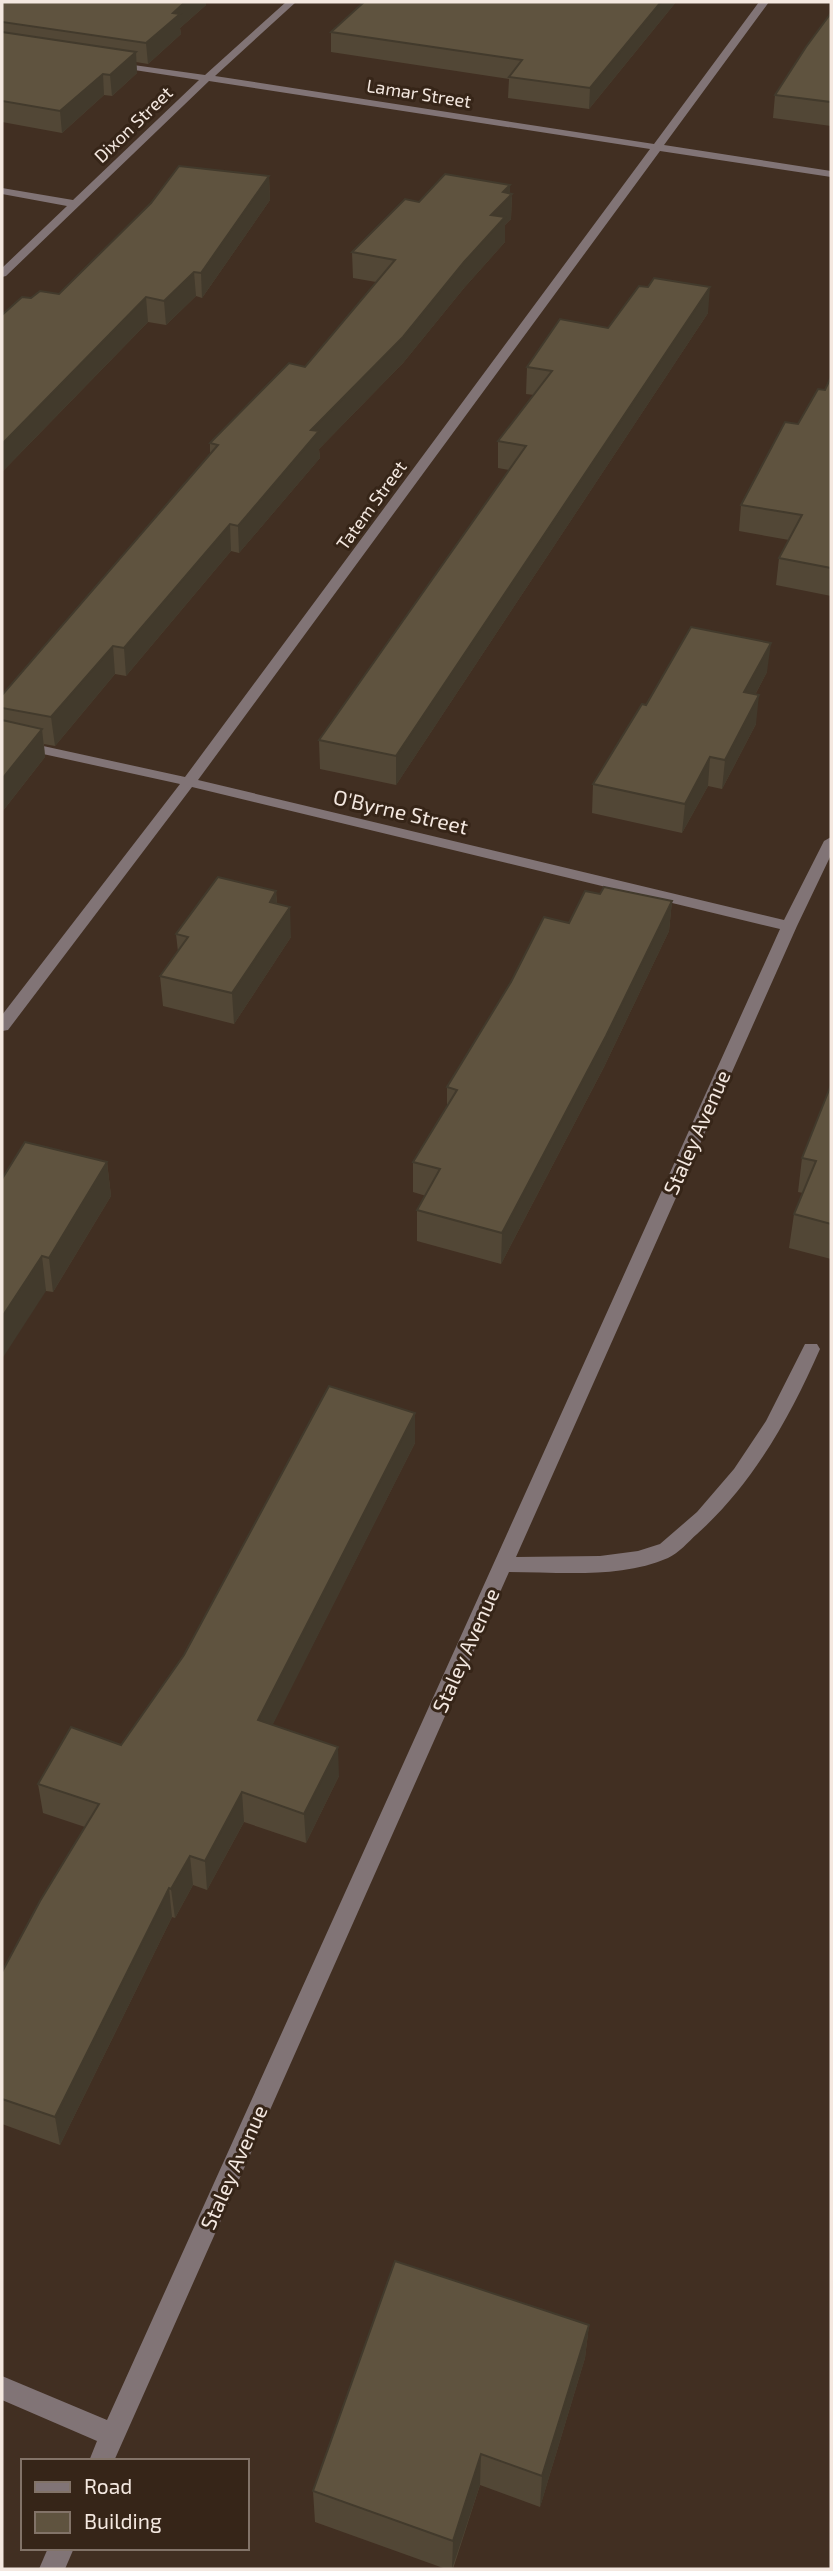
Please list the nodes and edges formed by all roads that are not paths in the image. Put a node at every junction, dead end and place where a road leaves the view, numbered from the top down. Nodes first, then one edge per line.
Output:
1 (291, 2) edge
2 (764, 2) edge
3 (97, 61) edge
4 (207, 78) junction
5 (656, 147) junction
6 (831, 174) edge
7 (2, 191) edge
8 (75, 204) junction
9 (2, 251) edge
10 (22, 255) junction
11 (2, 274) edge
12 (2, 741) edge
13 (188, 782) junction
14 (831, 841) edge
15 (789, 926) junction
16 (2, 1026) edge
17 (811, 1349) dead end
18 (503, 1565) junction
19 (2, 2388) edge
20 (113, 2435) junction
21 (102, 2459) edge
22 (60, 2550) edge
23 (52, 2569) edge

1 - 4 street, Dixon Street
2 - 5 street, Tatem Street
3 - 4 street, Lamar Street
4 - 5 street, Lamar Street
4 - 8 street, Dixon Street
5 - 6 street, Lamar Street
5 - 13 street, Tatem Street
7 - 8 street
8 - 10 street, Dixon Street
9 - 10 street
10 - 11 street, Dixon Street
12 - 13 street, O'Byrne Street
13 - 15 street, O'Byrne Street
13 - 16 street, Tatem Street
14 - 15 street, Staley Avenue
15 - 18 street, Staley Avenue
17 - 18 street
18 - 20 street, Staley Avenue
19 - 20 street
20 - 21 street, Staley Avenue
22 - 23 street

